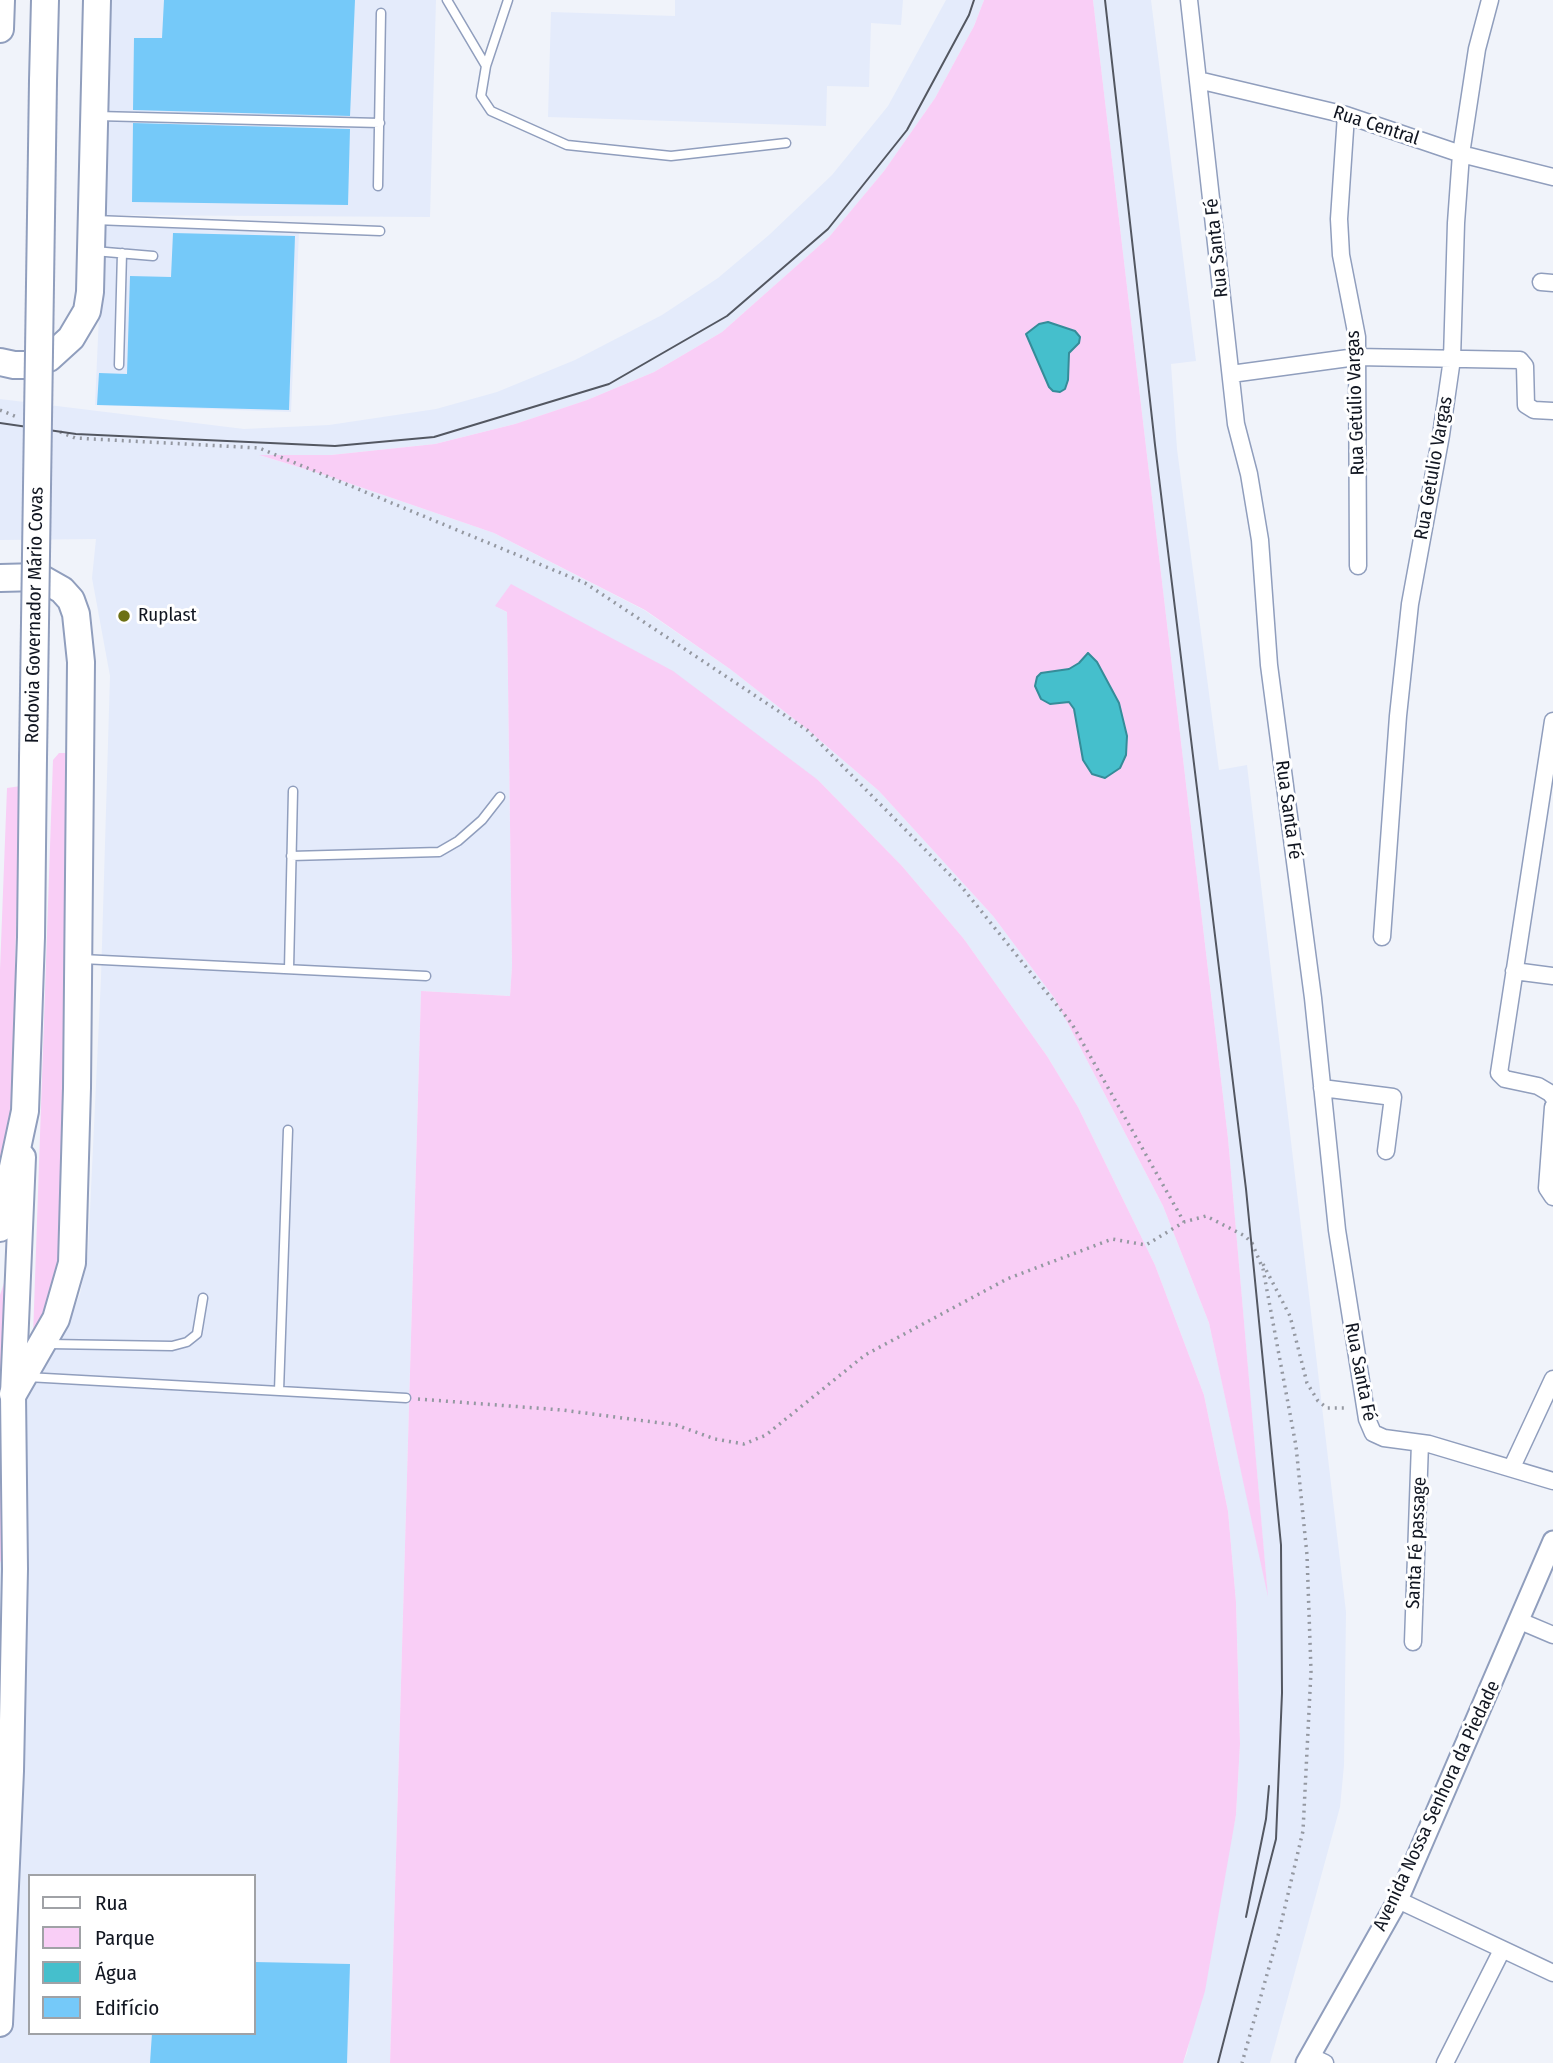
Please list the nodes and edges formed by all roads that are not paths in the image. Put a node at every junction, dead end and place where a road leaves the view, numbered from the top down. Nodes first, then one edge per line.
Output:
1 (1, 0) edge
2 (45, 0) edge
3 (97, 0) edge
4 (447, 0) edge
5 (508, 0) edge
6 (1189, 0) edge
7 (1490, 0) edge
8 (381, 13) dead end
9 (0, 30) edge
10 (486, 66) junction
11 (1198, 80) junction
12 (1346, 115) junction
13 (94, 116) junction
14 (380, 123) junction
15 (786, 143) dead end
16 (1461, 154) junction
17 (1553, 177) edge
18 (379, 186) dead end
19 (92, 220) junction
20 (380, 231) dead end
21 (92, 250) junction
22 (122, 253) junction
23 (153, 257) dead end
24 (1356, 357) junction
25 (1452, 359) junction
26 (0, 362) edge
27 (119, 365) dead end
28 (1231, 374) junction
29 (1553, 411) edge
30 (1358, 566) dead end
31 (0, 578) edge
32 (1553, 720) edge
33 (293, 791) dead end
34 (500, 797) dead end
35 (291, 856) junction
36 (1382, 937) dead end
37 (79, 959) junction
38 (289, 970) junction
39 (1514, 971) junction
40 (1553, 975) edge
41 (426, 976) dead end
42 (1322, 1088) junction
43 (1553, 1097) edge
44 (1553, 1107) edge
45 (24, 1111) junction
46 (288, 1130) dead end
47 (1386, 1151) dead end
48 (1553, 1197) edge
49 (0, 1228) edge
50 (203, 1298) dead end
51 (43, 1344) junction
52 (1553, 1379) edge
53 (19, 1385) junction
54 (279, 1391) junction
55 (406, 1398) road end
56 (1420, 1443) junction
57 (1511, 1467) junction
58 (1553, 1481) edge
59 (1553, 1541) edge
60 (15, 1569) junction
61 (0, 1589) edge
62 (1520, 1621) junction
63 (1553, 1635) edge
64 (1413, 1642) dead end
65 (0, 1718) edge
66 (11, 1771) junction
67 (1398, 1900) junction
68 (1502, 1950) junction
69 (1553, 1973) edge
70 (0, 2024) edge
71 (1314, 2061) edge
72 (1445, 2063) edge

1 - 9 highway
2 - 45 highway, Rodovia Governador Mário Covas, bridge
3 - 13 highway
4 - 10 lane
5 - 10 lane
6 - 11 street, Rua Santa Fé
7 - 16 street, Rua Getulio Vargas
8 - 14 lane
10 - 15 lane
11 - 12 street, Rua Central
11 - 28 street, Rua Santa Fé
12 - 16 street, Rua Central
12 - 24 street, Rua Getúlio Vargas
13 - 14 lane
13 - 19 highway
14 - 18 lane
16 - 17 street, Rua Central
16 - 25 street, Rua Getulio Vargas
19 - 20 lane
19 - 21 highway
21 - 22 lane
21 - 26 highway
22 - 23 lane
22 - 27 lane
24 - 25 street
24 - 28 street
24 - 30 street, Rua Getúlio Vargas
25 - 29 street
25 - 36 street, Rua Getulio Vargas
28 - 42 street, Rua Santa Fé
31 - 37 highway
32 - 39 street
33 - 35 lane
34 - 35 lane
35 - 38 lane
37 - 38 lane
37 - 51 highway
38 - 41 lane
39 - 40 street
39 - 43 street
42 - 47 street
42 - 56 street, Rua Santa Fé
44 - 48 street
45 - 49 highway, Rodovia Governador Mário Covas
45 - 53 main road
46 - 54 lane
50 - 51 lane
51 - 53 highway
52 - 57 street
53 - 54 lane
53 - 60 main road
54 - 55 lane
56 - 57 street, Rua Santa Fé
56 - 64 street, Santa Fé passage
57 - 58 street, Rua Santa Fé
59 - 62 street, Avenida Nossa Senhora da Piedade
60 - 61 main road
60 - 66 main road
62 - 63 street
62 - 67 street, Avenida Nossa Senhora da Piedade
65 - 66 main road
66 - 70 main road
67 - 68 street
67 - 71 street, Avenida Nossa Senhora da Piedade
68 - 69 street
68 - 72 street

